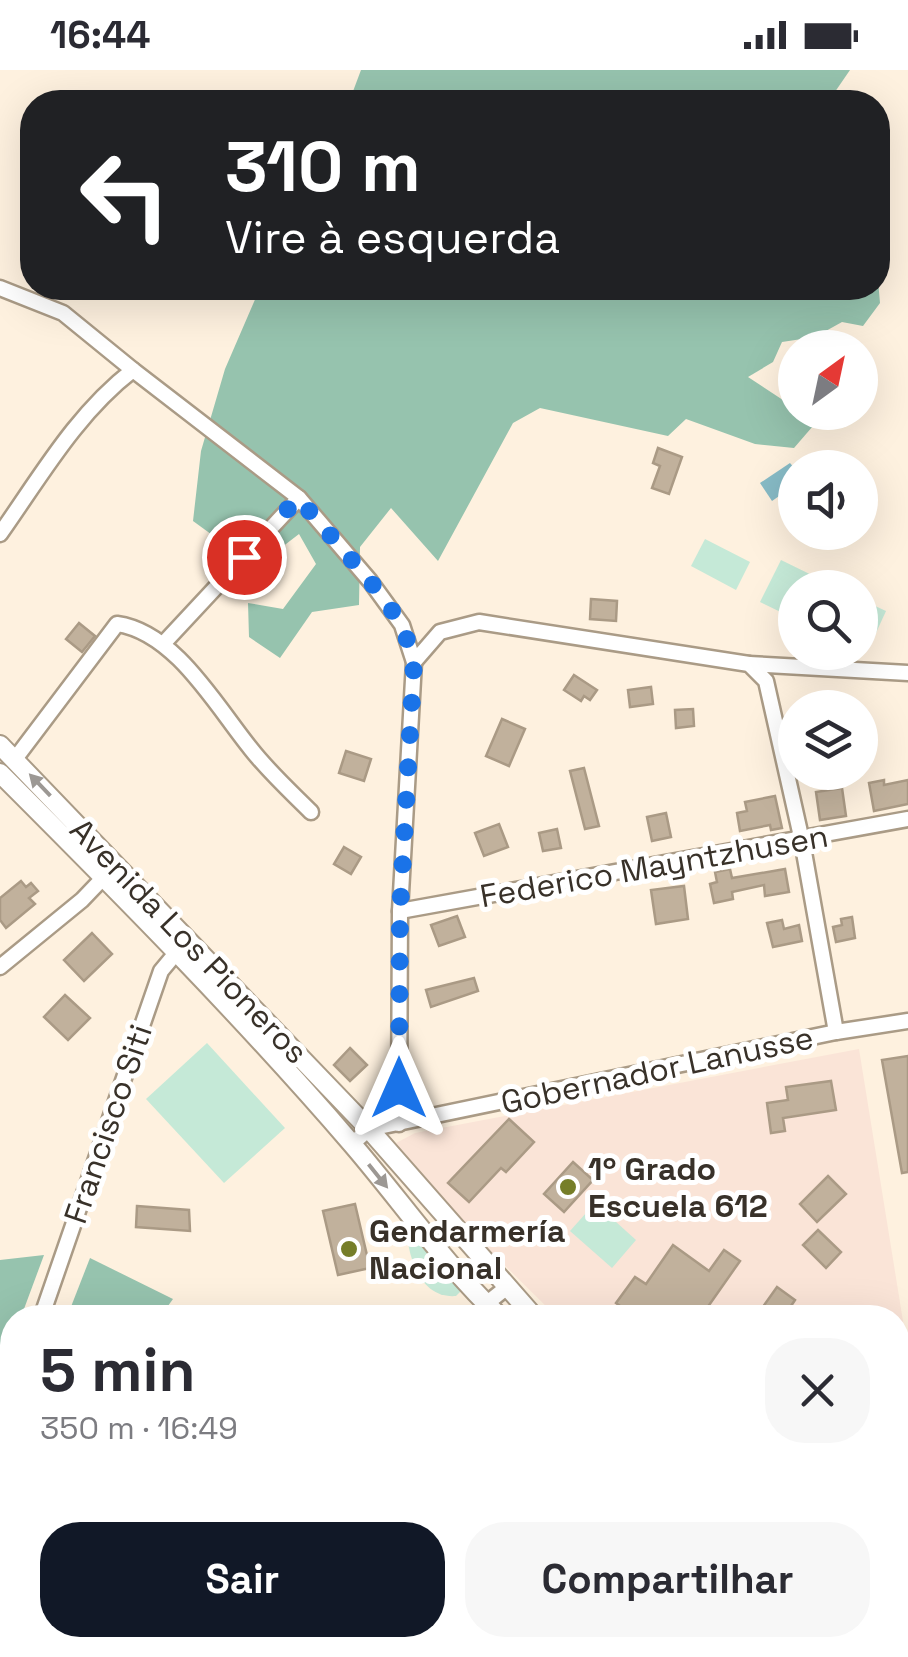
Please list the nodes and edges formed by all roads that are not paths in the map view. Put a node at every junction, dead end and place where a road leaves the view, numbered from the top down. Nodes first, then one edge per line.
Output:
1 (30, 300) edge
2 (133, 370) junction
3 (298, 498) junction
4 (0, 534) edge
5 (164, 644) junction
6 (414, 662) junction
7 (749, 664) junction
8 (908, 673) edge
9 (0, 745) edge
10 (15, 760) junction
11 (0, 773) edge
12 (311, 812) dead end
13 (908, 820) edge
14 (802, 840) junction
15 (104, 877) junction
16 (400, 911) junction
17 (182, 945) junction
18 (0, 967) edge
19 (908, 1021) edge
20 (836, 1032) junction
21 (399, 1124) junction
22 (368, 1129) junction
23 (352, 1144) junction
24 (506, 1288) junction
25 (45, 1305) edge
26 (483, 1305) edge
27 (494, 1305) edge
28 (522, 1305) edge

1 - 2 street
2 - 3 street
2 - 4 street
3 - 5 street
3 - 6 street
5 - 10 street
5 - 12 street
6 - 7 street
6 - 16 street
7 - 8 street
7 - 14 street
9 - 10 main road, Avenida Los Pioneros
17 -> 10 main road, Avenida Los Pioneros
11 - 15 main road, Avenida Los Pioneros
13 - 14 street, Federico Mayntzhusen
14 - 16 street, Federico Mayntzhusen
14 - 20 street
15 - 17 main road, Avenida Los Pioneros
15 - 18 street
16 - 21 street
17 - 22 main road, Avenida Los Pioneros
17 - 23 main road, Avenida Los Pioneros
17 - 25 street, Francisco Siti
19 - 20 street, Gobernador Lanusse
20 - 21 street, Gobernador Lanusse
21 - 22 street, Gobernador Lanusse
22 - 23 street
22 - 24 main road, Avenida Los Pioneros
23 -> 26 main road, Avenida Los Pioneros
24 - 27 street
24 - 28 main road, Avenida Los Pioneros

